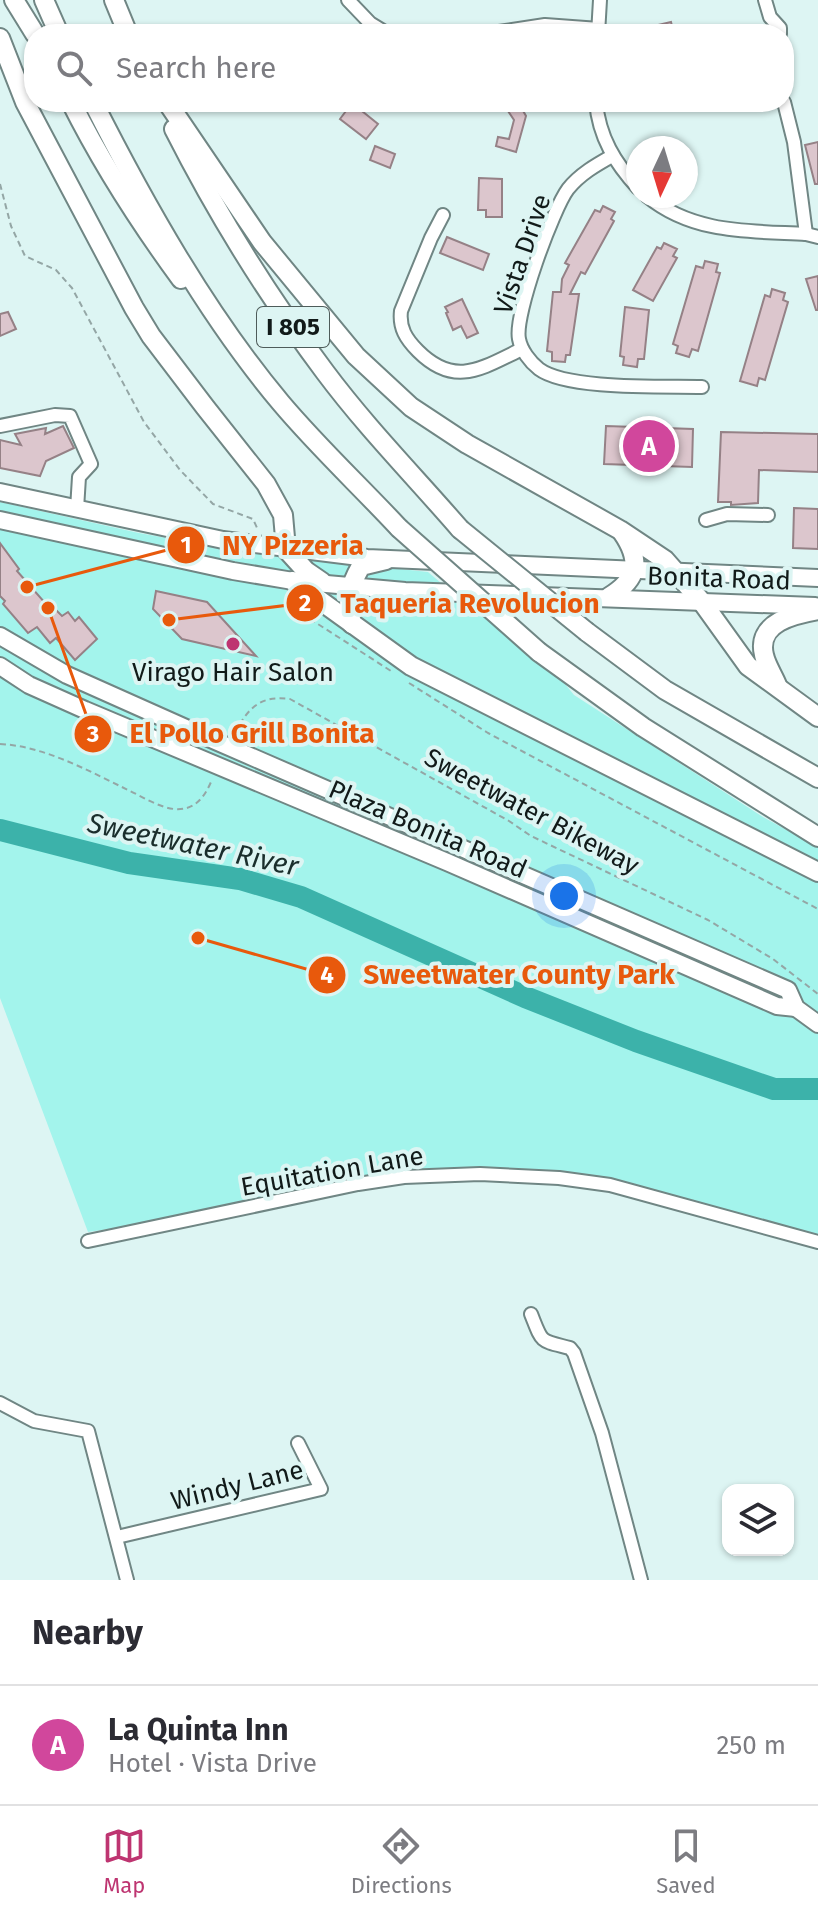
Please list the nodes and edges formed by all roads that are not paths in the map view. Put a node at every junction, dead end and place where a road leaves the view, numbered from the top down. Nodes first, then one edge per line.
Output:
1 (14, 0) edge
2 (44, 0) edge
3 (114, 0) edge
4 (348, 0) edge
5 (600, 0) edge
6 (765, 0) edge
7 (29, 24) edge
8 (55, 24) edge
9 (124, 24) edge
10 (372, 24) edge
11 (598, 24) edge
12 (776, 24) edge
13 (0, 38) edge
14 (24, 99) edge
15 (30, 112) edge
16 (77, 112) edge
17 (98, 112) edge
18 (164, 112) edge
19 (174, 112) edge
20 (598, 112) edge
21 (786, 112) edge
22 (612, 156) junction
23 (626, 173) edge
24 (665, 208) edge
25 (443, 215) dead end
26 (812, 235) edge
27 (237, 347) junction
28 (522, 349) junction
29 (702, 387) dead end
30 (0, 426) edge
31 (0, 492) edge
32 (77, 509) junction
33 (768, 515) dead end
34 (0, 520) edge
35 (706, 520) dead end
36 (620, 530) junction
37 (286, 549) junction
38 (386, 560) junction
39 (635, 570) junction
40 (677, 572) junction
41 (818, 578) edge
42 (293, 581) junction
43 (322, 582) junction
44 (350, 585) junction
45 (609, 597) junction
46 (702, 602) junction
47 (818, 608) edge
48 (352, 624) junction
49 (0, 636) edge
50 (0, 666) edge
51 (780, 691) junction
52 (818, 717) edge
53 (818, 778) edge
54 (818, 837) edge
55 (818, 872) edge
56 (796, 1008) junction
57 (818, 1024) edge
58 (88, 1241) dead end
59 (818, 1242) edge
60 (531, 1314) dead end
61 (0, 1403) edge
62 (298, 1443) dead end
63 (117, 1537) junction
64 (127, 1580) edge
65 (641, 1580) edge

1 - 7 highway
2 - 8 highway
3 - 9 highway
4 - 10 street
5 - 11 street
6 - 12 street
13 - 14 highway
15 - 37 highway
16 - 27 highway
17 - 27 highway, I 805
18 - 53 highway, I 805, bridge
19 - 36 highway
20 - 22 street
21 - 26 street
22 - 23 street
22 - 28 street, Vista Drive
24 - 26 street
25 - 28 street
27 - 54 highway, I 805, bridge
28 - 29 street, Vista Drive
30 - 32 street
31 - 32 main road, Bonita Road
32 - 37 main road, Bonita Road
33 - 35 street
34 - 42 main road, Bonita Road
36 - 39 highway
36 - 40 highway
37 - 38 main road, Bonita Road
37 - 43 highway
38 - 39 main road, Bonita Road
38 - 44 highway
39 - 40 main road, Bonita Road
39 - 45 highway
40 - 41 main road, Bonita Road
40 - 46 highway
42 - 43 main road, Bonita Road
42 - 48 highway
43 - 44 main road, Bonita Road
44 - 45 main road, Bonita Road
44 - 48 highway
45 - 46 main road, Bonita Road
46 - 47 main road, Bonita Road
46 - 51 highway
47 - 51 highway
48 - 55 highway
49 - 56 main road, Plaza Bonita Road
50 - 56 main road, Plaza Bonita Road
51 - 52 highway
56 - 57 main road, Plaza Bonita Road
58 - 59 street, Equitation Lane
60 - 65 street
61 - 63 street
62 - 63 street, Windy Lane
63 - 64 street

